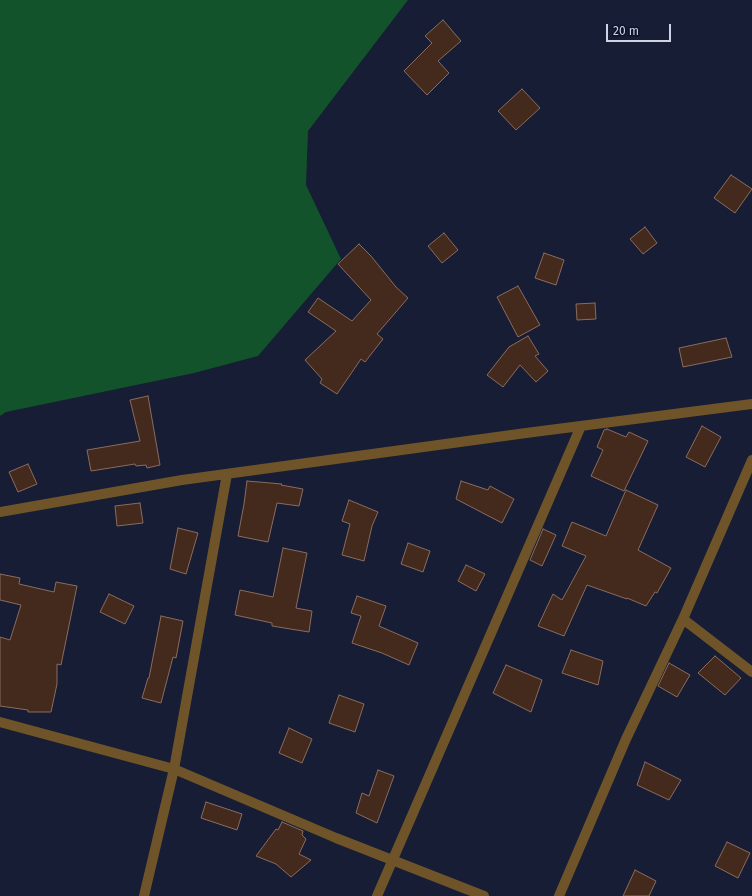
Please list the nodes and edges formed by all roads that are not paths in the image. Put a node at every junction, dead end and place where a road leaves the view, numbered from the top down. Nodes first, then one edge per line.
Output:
1 (752, 404) edge
2 (581, 426) junction
3 (752, 460) edge
4 (227, 474) junction
5 (0, 512) edge
6 (683, 619) junction
7 (752, 672) edge
8 (0, 722) edge
9 (174, 769) junction
10 (393, 860) junction
11 (144, 896) edge
12 (377, 896) edge
13 (484, 896) edge
14 (559, 896) edge

1 - 2 street
2 - 4 street
2 - 10 street
3 - 6 street
4 - 5 street
4 - 9 street
6 - 7 street
6 - 14 street
8 - 9 street
9 - 10 street
9 - 11 street
10 - 12 street
10 - 13 street

